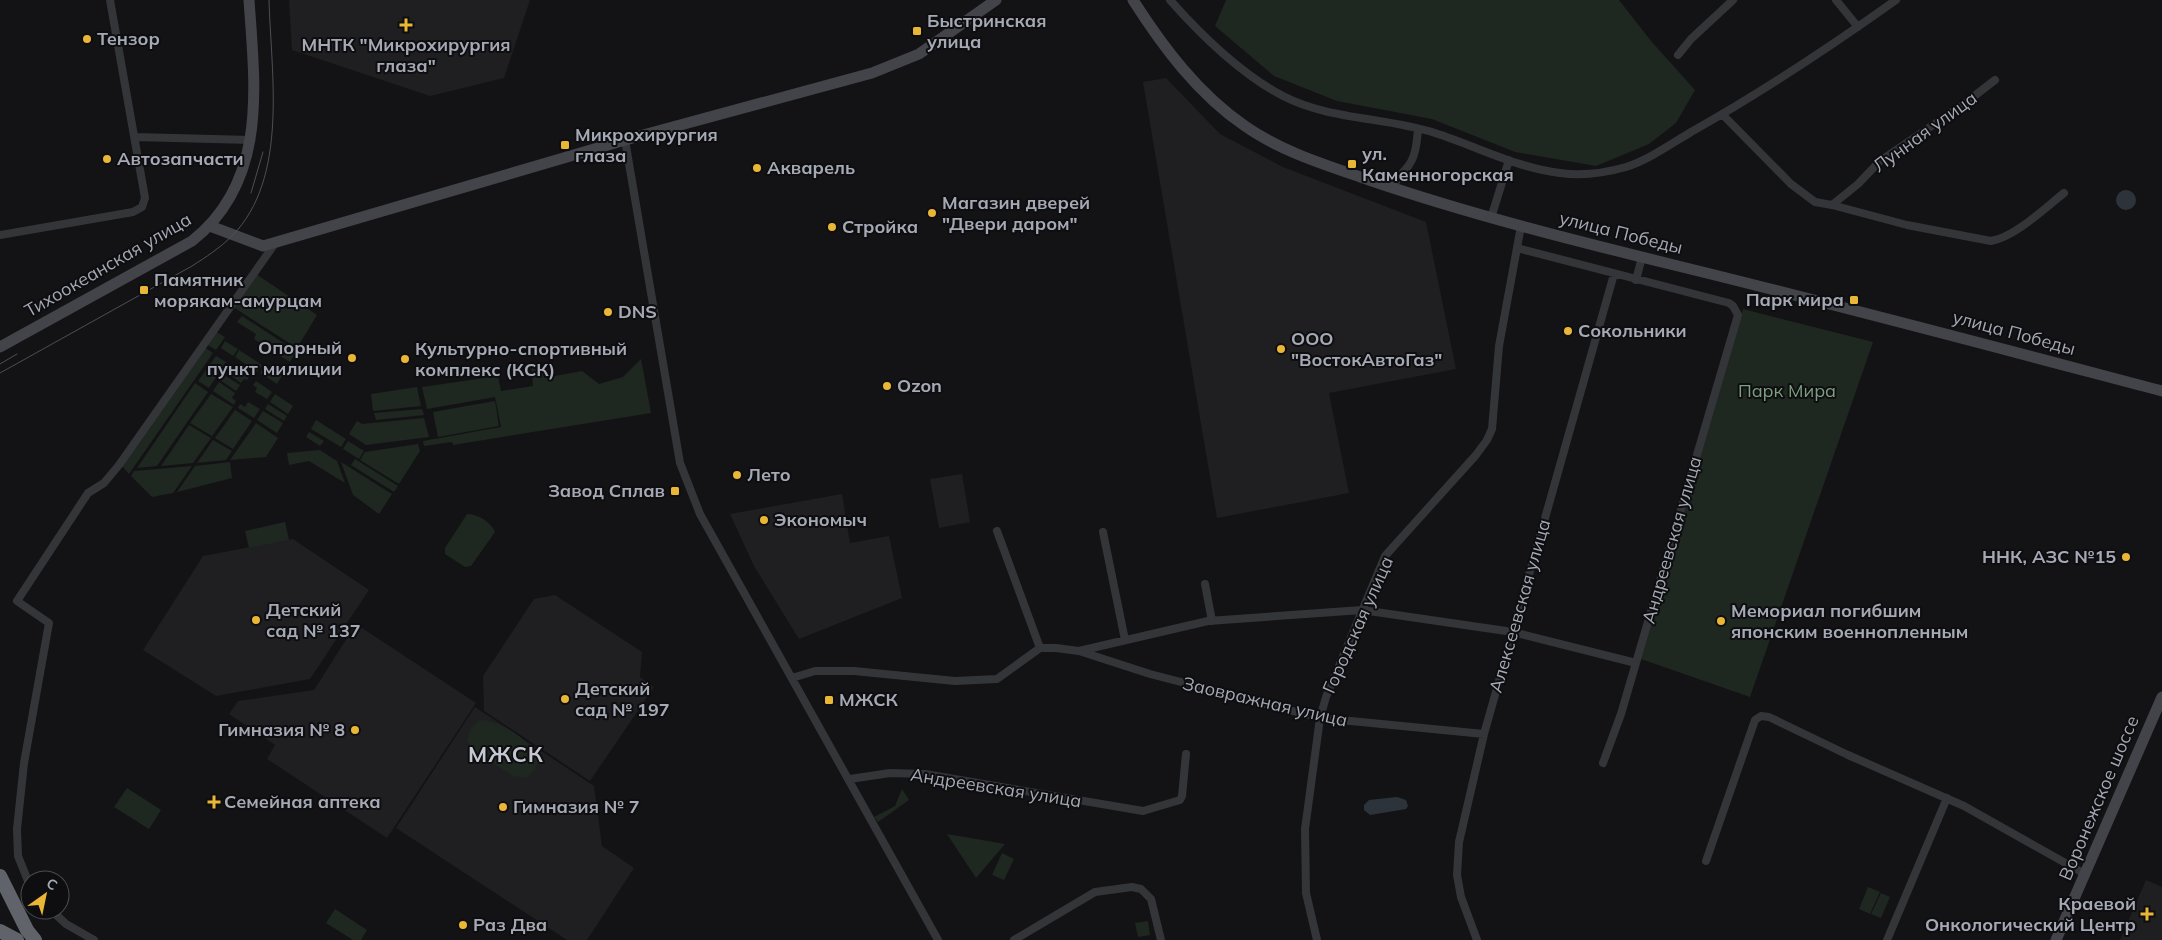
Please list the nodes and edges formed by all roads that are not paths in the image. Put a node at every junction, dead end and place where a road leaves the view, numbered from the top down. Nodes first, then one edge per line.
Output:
1 (110, 0) edge
2 (250, 0) edge
3 (996, 0) edge
4 (1133, 0) edge
5 (1170, 0) edge
6 (1733, 0) edge
7 (1836, 0) edge
8 (1896, 0) edge
9 (1858, 27) junction
10 (1678, 55) dead end
11 (1995, 80) dead end
12 (1722, 114) junction
13 (1418, 129) junction
14 (135, 137) junction
15 (251, 140) junction
16 (625, 140) junction
17 (1509, 160) junction
18 (1394, 188) junction
19 (2064, 193) dead end
20 (1832, 204) junction
21 (1491, 218) junction
22 (210, 226) junction
23 (1521, 226) junction
24 (0, 235) edge
25 (276, 242) junction
26 (1517, 248) junction
27 (1642, 257) junction
28 (1614, 274) junction
29 (1636, 280) junction
30 (0, 346) edge
31 (2162, 390) edge
32 (997, 531) dead end
33 (1103, 532) dead end
34 (1206, 584) dead end
35 (1362, 610) junction
36 (1216, 620) junction
37 (1513, 632) junction
38 (1125, 640) junction
39 (1040, 648) junction
40 (1080, 651) junction
41 (1636, 663) junction
42 (792, 678) junction
43 (2162, 697) edge
44 (1320, 718) junction
45 (1484, 734) junction
46 (1186, 754) dead end
47 (1603, 763) dead end
48 (850, 779) junction
49 (1947, 798) junction
50 (1706, 860) dead end
51 (24, 870) edge
52 (2085, 874) junction
53 (0, 876) edge
54 (62, 920) edge
55 (0, 931) edge
56 (17, 940) edge
57 (35, 940) edge
58 (94, 940) edge
59 (938, 940) edge
60 (1014, 940) edge
61 (1161, 940) edge
62 (1317, 940) edge
63 (1477, 940) edge
64 (1887, 940) edge
65 (2056, 940) edge

1 - 14 street
2 - 15 street, Тихоокеанская улица
3 - 16 street
4 - 18 street, улица Победы
5 - 13 street
6 - 10 street
7 - 9 street
8 - 9 street
9 - 12 street
11 - 20 street, Лунная улица
12 - 17 street
12 - 20 street
13 - 17 street
13 - 18 street
14 - 15 street
14 - 24 street
15 - 22 street, Тихоокеанская улица
16 - 25 street
16 - 42 street
17 - 21 street
18 - 21 street, улица Победы
19 - 20 street
21 - 23 street, улица Победы
22 - 25 street
22 - 30 street, Тихоокеанская улица
23 - 26 street, Городская улица
23 - 27 street, улица Победы
25 - 51 street
26 - 28 street
26 - 35 street, Городская улица
27 - 29 street
27 - 31 street, улица Победы
28 - 29 street
28 - 37 street, Алексеевская улица
29 - 41 street, Андреевская улица
32 - 39 street
33 - 38 street
34 - 36 street
35 - 36 street
35 - 37 street
35 - 44 street, Городская улица
36 - 38 street
37 - 41 street
37 - 45 street, Алексеевская улица
38 - 40 street
39 - 40 street
39 - 42 street
40 - 44 street, Заовражная улица
41 - 47 street, Андреевская улица
42 - 48 street
43 - 52 street, Воронежское шоссе
44 - 45 street, Заовражная улица
44 - 62 street, Городская улица
45 - 63 street, Алексеевская улица
46 - 48 street, Андреевская улица
48 - 59 street
49 - 50 street
49 - 52 street
49 - 64 street
52 - 65 street, Воронежское шоссе
53 - 57 highway
54 - 58 street
55 - 56 highway
60 - 61 street

